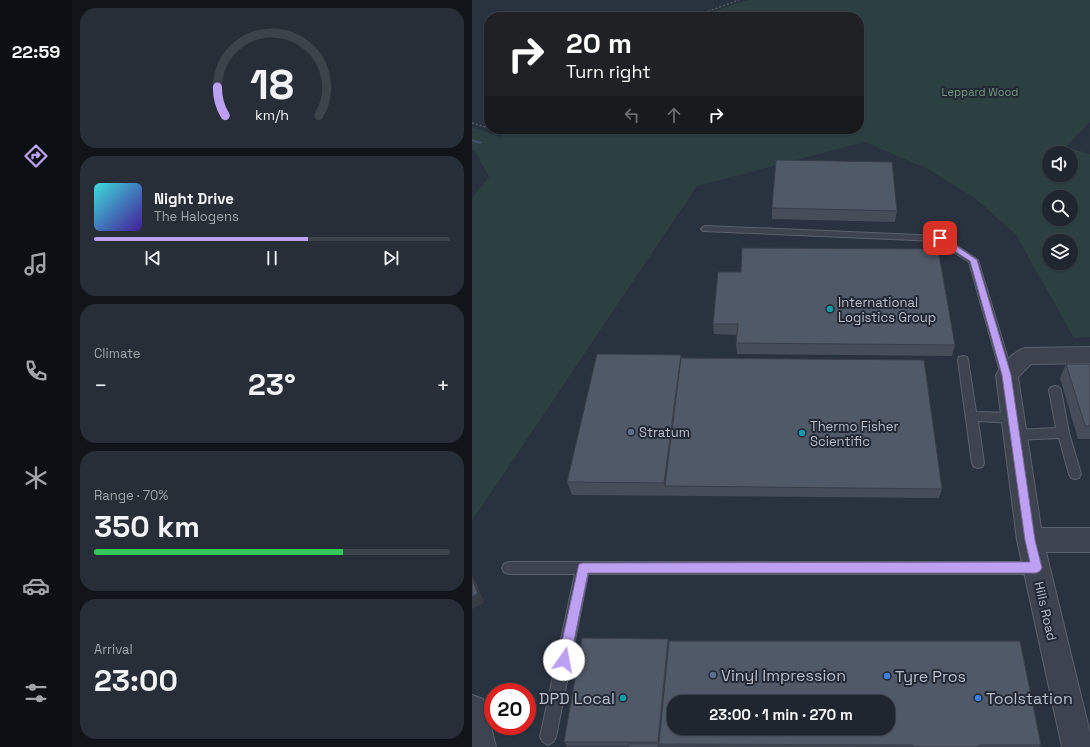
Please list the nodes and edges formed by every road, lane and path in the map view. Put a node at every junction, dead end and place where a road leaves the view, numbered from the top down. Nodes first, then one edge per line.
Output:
1 (739, 0) edge
2 (707, 12) edge
3 (472, 123) edge
4 (484, 127) edge
5 (706, 229) dead end
6 (1090, 355) edge
7 (963, 360) dead end
8 (1007, 375) junction
9 (1055, 390) dead end
10 (971, 416) junction
11 (1014, 426) junction
12 (1063, 433) junction
13 (978, 463) dead end
14 (1075, 474) dead end
15 (1030, 540) junction
16 (1090, 540) edge
17 (509, 568) dead end
18 (583, 568) junction
19 (1036, 568) junction
20 (472, 710) edge
21 (548, 737) dead end
22 (480, 747) edge
23 (1078, 747) edge

1 - 2 path
3 - 4 path
5 - 8 lane
6 - 8 street
7 - 10 lane
8 - 11 street, Hills Road
9 - 12 lane
10 - 11 lane
10 - 13 lane
11 - 12 lane
11 - 15 street, Hills Road
12 - 14 lane
15 - 16 street
15 - 19 street, Hills Road
17 - 18 lane
18 - 19 lane
18 - 21 lane
19 - 23 street, Hills Road
20 - 22 street

